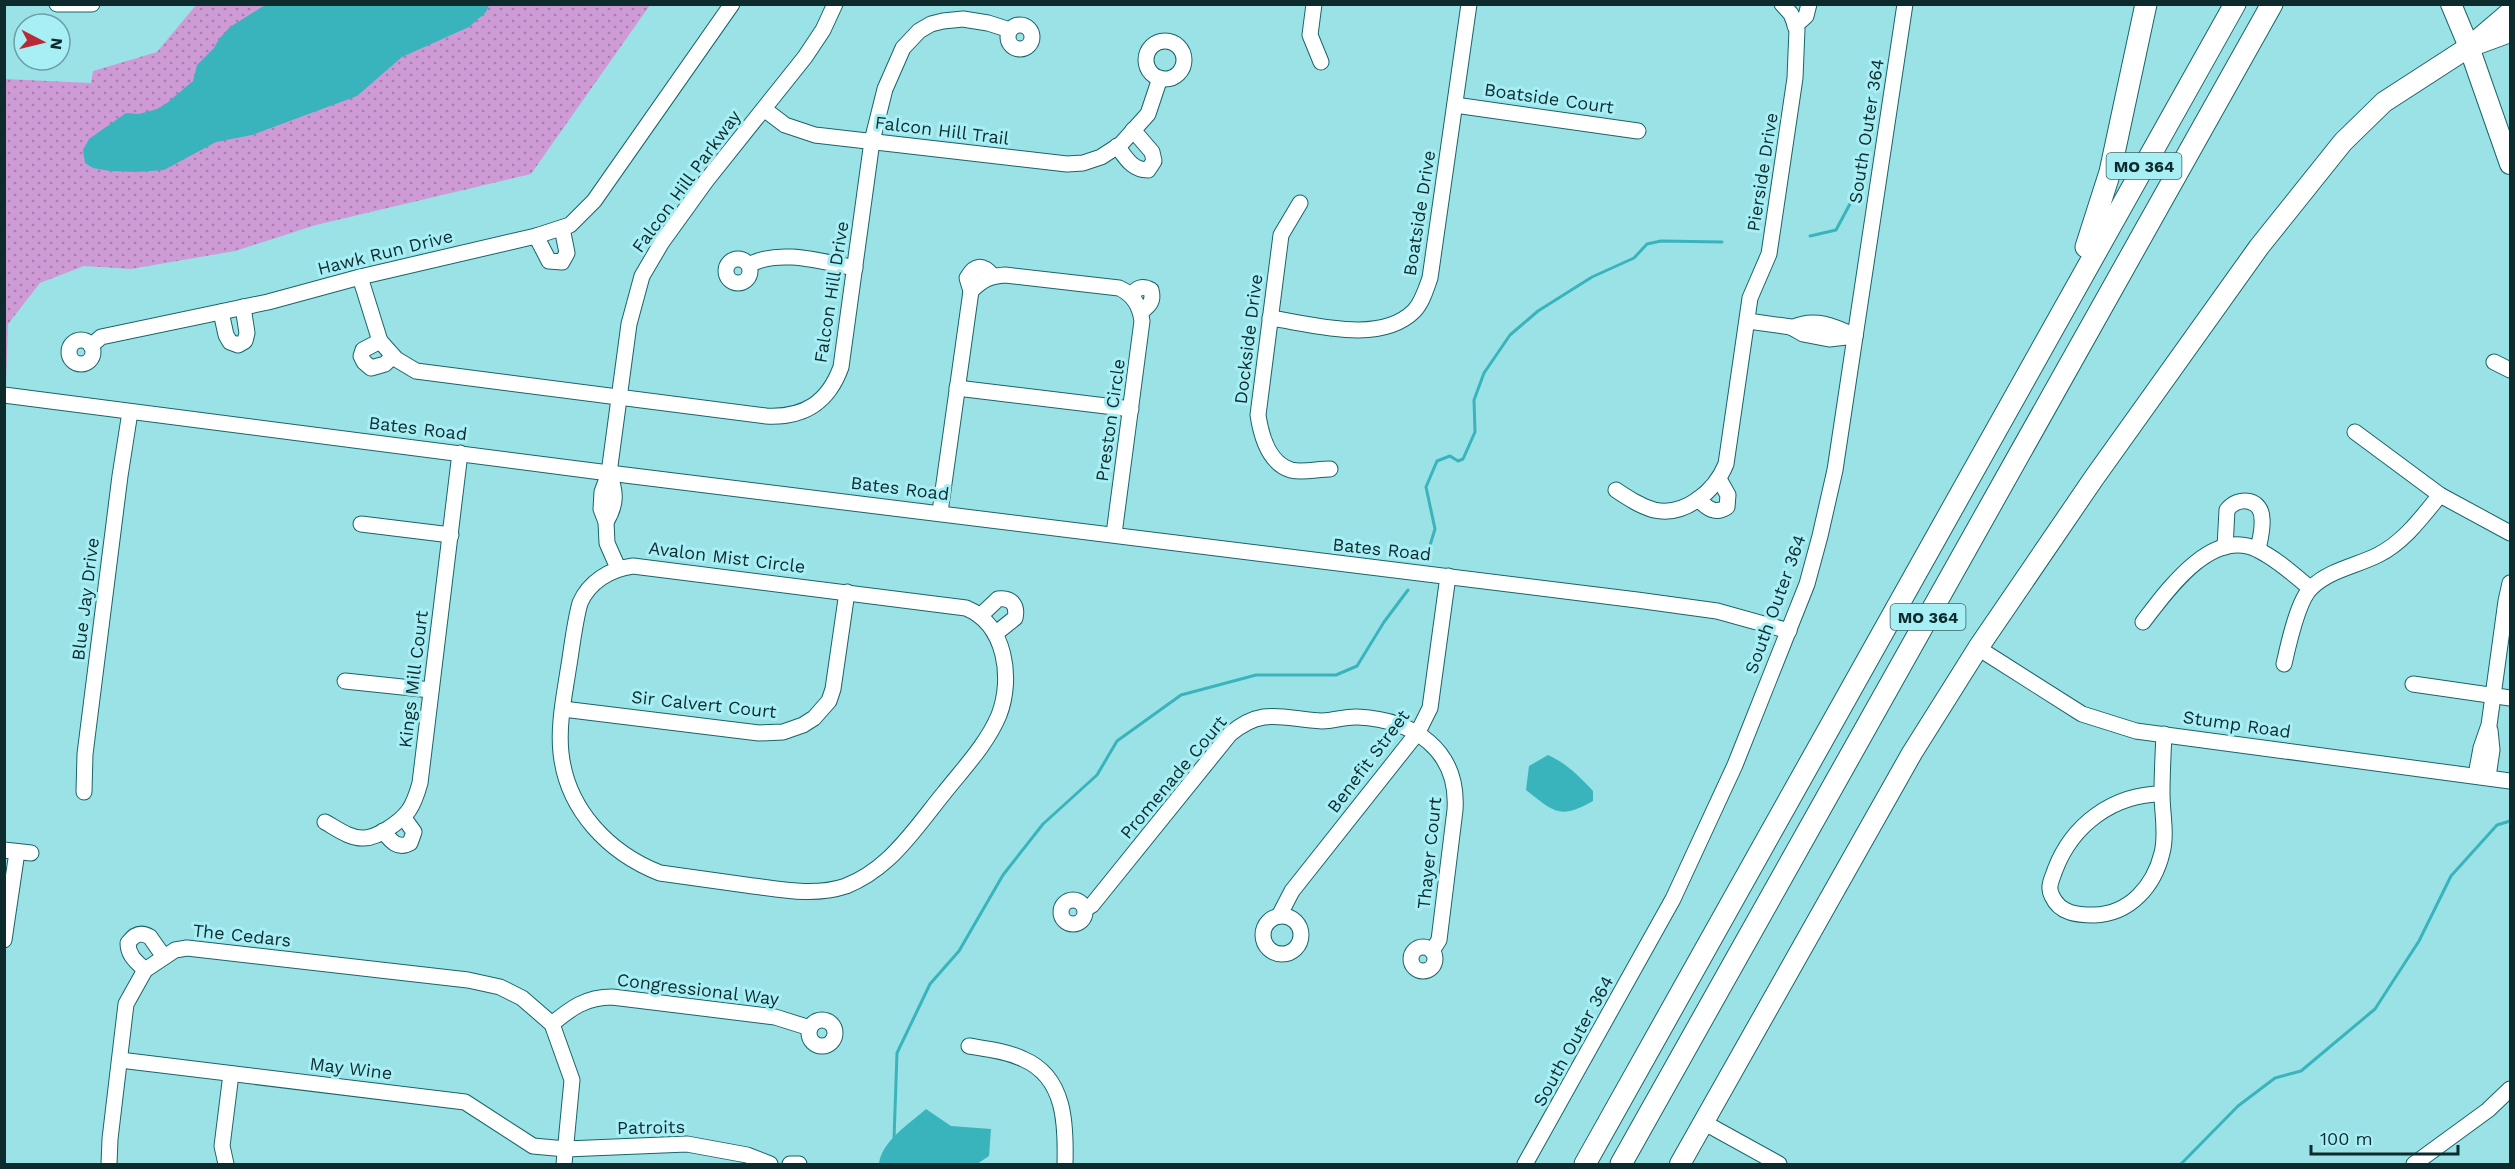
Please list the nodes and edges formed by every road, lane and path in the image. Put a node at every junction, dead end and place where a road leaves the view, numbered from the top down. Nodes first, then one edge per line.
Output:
1 (57, 4) edge
2 (92, 4) edge
3 (732, 4) edge
4 (835, 4) edge
5 (1314, 4) edge
6 (1469, 4) edge
7 (1782, 4) edge
8 (1809, 4) edge
9 (1905, 4) edge
10 (2146, 4) edge
11 (2235, 4) edge
12 (2272, 4) edge
13 (2451, 4) edge
14 (2511, 12) edge
15 (1795, 26) junction
16 (1010, 30) dead end
17 (2511, 32) edge
18 (2469, 47) junction
19 (1321, 62) dead end
20 (1160, 78) dead end
21 (1455, 105) junction
22 (764, 109) junction
23 (1133, 130) junction
24 (1638, 131) dead end
25 (872, 141) junction
26 (1117, 146) junction
27 (2511, 164) edge
28 (1300, 203) dead end
29 (562, 228) junction
30 (536, 236) junction
31 (749, 265) dead end
32 (855, 268) junction
33 (360, 277) junction
34 (243, 307) junction
35 (221, 312) junction
36 (1270, 318) junction
37 (1748, 321) junction
38 (2054, 328) junction
39 (1855, 336) junction
40 (380, 341) junction
41 (91, 346) dead end
42 (393, 356) junction
43 (2494, 362) dead end
44 (2511, 370) edge
45 (957, 388) junction
46 (4, 395) edge
47 (621, 397) junction
48 (1131, 409) junction
49 (130, 412) junction
50 (2355, 432) dead end
51 (460, 453) junction
52 (1330, 469) dead end
53 (609, 473) junction
54 (1719, 478) junction
55 (1616, 490) dead end
56 (2440, 495) junction
57 (1698, 499) junction
58 (940, 512) junction
59 (361, 524) dead end
60 (2511, 533) edge
61 (1114, 534) junction
62 (451, 535) junction
63 (2225, 547) junction
64 (2258, 549) junction
65 (618, 568) junction
66 (1448, 576) junction
67 (2511, 584) edge
68 (2310, 588) junction
69 (847, 592) junction
70 (980, 616) junction
71 (2143, 622) dead end
72 (1789, 631) junction
73 (995, 634) junction
74 (1978, 648) junction
75 (2284, 664) dead end
76 (345, 681) dead end
77 (2413, 684) dead end
78 (431, 690) junction
79 (2494, 695) junction
80 (2511, 698) edge
81 (563, 709) junction
82 (1418, 732) junction
83 (2164, 734) junction
84 (2482, 776) junction
85 (2511, 781) edge
86 (84, 792) dead end
87 (2162, 794) junction
88 (405, 818) junction
89 (325, 822) dead end
90 (383, 831) junction
91 (17, 852) edge
92 (1085, 909) dead end
93 (1279, 916) dead end
94 (5, 935) edge
95 (4, 940) edge
96 (1432, 951) dead end
97 (164, 957) junction
98 (146, 970) junction
99 (552, 1024) junction
100 (810, 1028) dead end
101 (969, 1047) dead end
102 (120, 1060) junction
103 (231, 1074) junction
104 (2511, 1089) edge
105 (1703, 1122) junction
106 (565, 1157) edge
107 (109, 1164) edge
108 (226, 1164) edge
109 (770, 1164) edge
110 (790, 1164) edge
111 (799, 1164) edge
112 (1065, 1164) edge
113 (1525, 1164) edge
114 (1585, 1164) edge
115 (1621, 1164) edge
116 (1680, 1164) edge
117 (1779, 1164) edge
118 (2414, 1164) edge

1 - 2 street
3 - 29 street, Hawk Run Drive
4 - 22 street, Falcon Hill Parkway
5 - 19 street
6 - 21 street, Boatside Drive
7 - 15 street, Pierside Drive
8 - 15 street
9 - 39 street, South Outer 364
10 - 38 highway
11 - 38 highway, MO 364
12 - 115 highway, MO 364
13 - 18 main road
14 - 18 main road
15 - 37 street, Pierside Drive
16 - 25 street, Falcon Hill Drive
17 - 18 main road
18 - 27 main road
18 - 74 main road
20 - 23 street, Falcon Hill Trail
21 - 24 street, Boatside Court
21 - 36 street, Boatside Drive
22 - 25 street, Falcon Hill Trail
22 - 47 street, Falcon Hill Parkway
23 - 26 street, Falcon Hill Trail
23 - 26 street
25 - 26 street, Falcon Hill Trail
25 - 32 street, Falcon Hill Drive
28 - 36 street, Dockside Drive
29 - 30 street, Hawk Run Drive
29 - 30 street
30 - 33 street, Hawk Run Drive
31 - 32 street
32 - 47 street, Falcon Hill Drive
33 - 34 street, Hawk Run Drive
33 - 40 street, Falcon Hill Drive
34 - 35 street, Hawk Run Drive
34 - 35 street
35 - 41 street, Hawk Run Drive
36 - 52 street, Dockside Drive
37 - 39 street
37 - 54 street, Pierside Drive
38 - 114 highway, MO 364
39 - 72 street, South Outer 364
40 - 42 street, Falcon Hill Drive
40 - 42 street
42 - 47 street, Falcon Hill Drive
43 - 44 street
45 - 48 street
45 - 48 street, Preston Circle
45 - 58 street, Preston Circle
46 - 49 street, Bates Road
47 - 53 street, Falcon Hill Parkway
48 - 61 street, Preston Circle
49 - 51 street, Bates Road
49 - 86 street, Blue Jay Drive
50 - 56 street
51 - 53 street, Bates Road
51 - 62 street, Kings Mill Court
53 - 58 street, Bates Road
53 - 65 street, Falcon Hill Parkway
54 - 57 street, Pierside Drive
54 - 57 street
55 - 57 street, Pierside Drive
56 - 60 street
56 - 68 street
58 - 61 street, Bates Road
59 - 62 street
61 - 66 street, Bates Road
62 - 78 street, Kings Mill Court
63 - 64 street
63 - 64 street
63 - 71 street
64 - 68 street
65 - 69 street, Avalon Mist Circle
65 - 81 street, Avalon Mist Circle
66 - 72 street, Bates Road
66 - 82 street, Benefit Street
67 - 79 street
68 - 75 street
69 - 70 street, Avalon Mist Circle
69 - 81 street, Sir Calvert Court
70 - 73 street, Avalon Mist Circle
70 - 73 street
72 - 113 street, South Outer 364
73 - 81 street, Avalon Mist Circle
74 - 83 street, Stump Road
74 - 105 main road
76 - 78 street
77 - 79 street
78 - 88 street, Kings Mill Court
79 - 80 street
79 - 84 street
82 - 92 street, Promenade Court
82 - 93 street, Benefit Street
82 - 96 street, Thayer Court
83 - 84 street, Stump Road
83 - 87 street
84 - 85 street, Stump Road
87 - 87 street
88 - 90 street
88 - 90 street
89 - 90 street
91 - 94 street
94 - 95 street
97 - 98 street, The Cedars
97 - 98 street
97 - 99 street, The Cedars
98 - 102 street, The Cedars
99 - 100 street, Congressional Way
99 - 106 street
101 - 112 street
102 - 103 street, May Wine
102 - 107 street, The Cedars
103 - 106 street, May Wine
103 - 108 street
104 - 118 street
105 - 116 main road
105 - 117 street
106 - 109 street, Patroits
110 - 111 street

